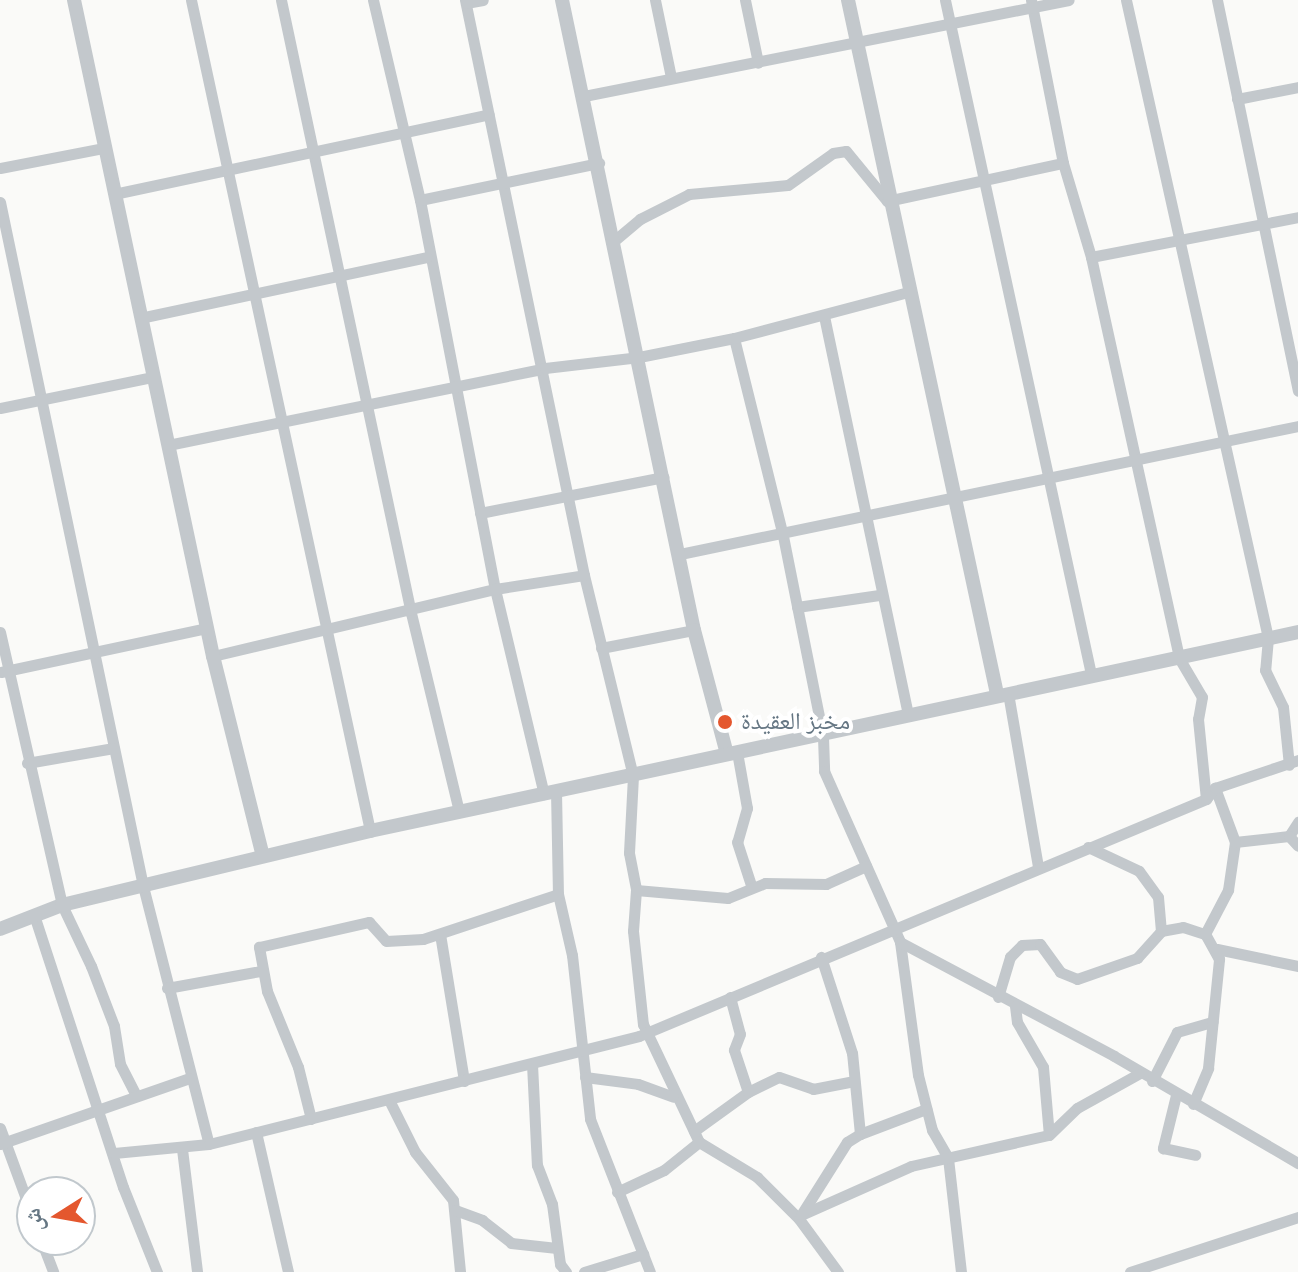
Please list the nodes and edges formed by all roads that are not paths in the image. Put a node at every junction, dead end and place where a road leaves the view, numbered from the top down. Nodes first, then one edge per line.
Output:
1 (74, 0) edge
2 (191, 0) edge
3 (281, 0) edge
4 (373, 0) edge
5 (483, 0) edge
6 (562, 0) edge
7 (655, 0) edge
8 (745, 0) edge
9 (848, 0) edge
10 (945, 0) edge
11 (1069, 0) edge
12 (1126, 0) edge
13 (1217, 0) edge
14 (466, 2) edge
15 (1032, 4) edge
16 (950, 26) junction
17 (857, 46) junction
18 (758, 63) junction
19 (671, 77) junction
20 (1298, 87) edge
21 (584, 96) junction
22 (1237, 99) junction
23 (489, 114) junction
24 (401, 133) junction
25 (104, 148) junction
26 (313, 151) junction
27 (599, 163) junction
28 (1063, 163) junction
29 (0, 168) edge
30 (227, 172) junction
31 (505, 183) junction
32 (984, 183) junction
33 (114, 194) junction
34 (420, 200) junction
35 (887, 201) junction
36 (0, 202) edge
37 (1298, 217) edge
38 (1263, 224) junction
39 (615, 240) junction
40 (1178, 241) junction
41 (427, 257) junction
42 (1091, 257) junction
43 (340, 277) junction
44 (908, 292) junction
45 (254, 297) junction
46 (824, 316) junction
47 (140, 318) junction
48 (734, 338) junction
49 (639, 357) junction
50 (545, 368) junction
51 (153, 377) junction
52 (454, 387) junction
53 (1298, 391) edge
54 (42, 400) junction
55 (367, 404) junction
56 (0, 408) edge
57 (281, 422) junction
58 (1298, 426) edge
59 (1222, 444) junction
60 (168, 445) junction
61 (1132, 463) junction
62 (664, 477) junction
63 (1046, 479) junction
64 (571, 497) junction
65 (954, 500) junction
66 (480, 513) junction
67 (863, 515) junction
68 (783, 536) junction
69 (680, 554) junction
70 (584, 575) junction
71 (495, 589) junction
72 (879, 595) junction
73 (797, 607) junction
74 (411, 613) junction
75 (207, 628) junction
76 (694, 630) junction
77 (0, 632) edge
78 (324, 632) junction
79 (1298, 632) edge
80 (1268, 638) junction
81 (601, 648) junction
82 (94, 652) junction
83 (213, 656) junction
84 (1179, 658) junction
85 (4, 671) edge
86 (1091, 674) junction
87 (1002, 693) junction
88 (908, 715) junction
89 (823, 737) junction
90 (114, 748) junction
91 (732, 753) junction
92 (27, 763) junction
93 (1294, 763) edge
94 (633, 776) junction
95 (1215, 788) junction
96 (550, 792) junction
97 (1206, 799) junction
98 (459, 812) junction
99 (1298, 822) edge
100 (370, 831) junction
101 (1289, 836) junction
102 (1235, 842) junction
103 (1298, 846) edge
104 (1088, 847) junction
105 (263, 856) junction
106 (866, 866) junction
107 (1038, 867) junction
108 (751, 885) junction
109 (143, 886) junction
110 (636, 890) junction
111 (558, 894) junction
112 (62, 905) junction
113 (35, 918) junction
114 (891, 928) junction
115 (0, 929) edge
116 (1161, 931) junction
117 (440, 934) junction
118 (1205, 934) junction
119 (900, 942) junction
120 (1217, 949) junction
121 (821, 957) junction
122 (1298, 966) edge
123 (261, 971) junction
124 (167, 988) junction
125 (730, 997) junction
126 (998, 997) junction
127 (1015, 1006) junction
128 (1213, 1022) junction
129 (648, 1032) junction
130 (582, 1052) junction
131 (532, 1064) junction
132 (1138, 1074) junction
133 (585, 1077) junction
134 (189, 1078) junction
135 (464, 1081) junction
136 (854, 1081) junction
137 (1152, 1081) junction
138 (748, 1092) junction
139 (1176, 1095) junction
140 (136, 1096) junction
141 (673, 1097) junction
142 (389, 1100) junction
143 (1193, 1104) junction
144 (926, 1109) junction
145 (101, 1113) junction
146 (311, 1119) junction
147 (0, 1128) edge
148 (256, 1132) junction
149 (860, 1134) junction
150 (1049, 1135) junction
151 (696, 1136) junction
152 (3, 1143) edge
153 (209, 1144) junction
154 (182, 1149) junction
155 (114, 1153) junction
156 (1195, 1155) dead end
157 (948, 1158) junction
158 (1298, 1163) edge
159 (16, 1176) edge
160 (617, 1192) junction
161 (455, 1210) junction
162 (800, 1217) junction
163 (1298, 1217) edge
164 (557, 1248) junction
165 (643, 1254) junction
166 (157, 1272) edge
167 (197, 1272) edge
168 (288, 1272) edge
169 (460, 1272) edge
170 (566, 1272) edge
171 (584, 1272) edge
172 (650, 1272) edge
173 (838, 1272) edge
174 (961, 1272) edge
175 (1130, 1272) edge

1 - 25 street
2 - 30 street
3 - 26 street
4 - 24 street
5 - 14 street
6 - 21 street
7 - 19 street
8 - 18 street
9 - 17 street
10 - 16 street
11 - 15 street
12 - 40 street
13 - 22 street
14 - 23 street
15 - 16 street
15 - 28 street
16 - 17 street
16 - 32 street
17 - 18 street
17 - 35 street
18 - 19 street
19 - 21 street
20 - 22 street
21 - 27 street
22 - 38 street
23 - 24 street
23 - 31 street
24 - 26 street
24 - 34 street
25 - 29 street
25 - 33 street
26 - 30 street
26 - 43 street
27 - 31 street
27 - 39 street
28 - 32 street
28 - 42 street
30 - 33 street
30 - 45 street
31 - 34 street
31 - 50 street
32 - 35 street
32 - 63 street
33 - 47 street
34 - 41 street
35 - 39 street
35 - 44 street
36 - 54 street
37 - 38 street
38 - 40 street
38 - 53 street
39 - 49 street
40 - 42 street
40 - 59 street
41 - 43 street
41 - 52 street
42 - 61 street
43 - 45 street
43 - 55 street
44 - 46 street
44 - 65 street
45 - 47 street
45 - 57 street
46 - 48 street
46 - 67 street
47 - 51 street
48 - 49 street
48 - 68 street
49 - 50 street
49 - 62 street
50 - 52 street
50 - 64 street
51 - 54 street
51 - 60 street
52 - 55 street
52 - 66 street
54 - 56 street
54 - 82 street
55 - 57 street
55 - 74 street
57 - 60 street
57 - 78 street
58 - 59 street
59 - 61 street
59 - 80 street
60 - 75 street
61 - 63 street
61 - 84 street
62 - 64 street
62 - 69 street
63 - 65 street
63 - 86 street
64 - 66 street
64 - 70 street
65 - 67 street
65 - 87 street
66 - 71 street
67 - 68 street
67 - 72 street
68 - 69 street
68 - 73 street
69 - 76 street
70 - 71 street
70 - 81 street
71 - 74 street
71 - 96 street
72 - 73 street
72 - 88 street
73 - 89 street
74 - 78 street
74 - 98 street
75 - 82 street
75 - 83 street
76 - 81 street
76 - 91 street
77 - 85 street
78 - 83 street
78 - 100 street
79 - 80 street
80 - 84 street
80 - 93 street
81 - 94 street
82 - 85 street
82 - 90 street
83 - 105 street
84 - 86 street
84 - 97 street
85 - 92 street
86 - 87 street
87 - 88 street
87 - 107 street
88 - 89 street
89 - 91 street
89 - 106 street
90 - 92 street
90 - 109 street
91 - 94 street
91 - 108 street
92 - 112 street
93 - 95 street
94 - 96 street
94 - 110 street
95 - 97 street
95 - 102 street
96 - 98 street
96 - 111 street
97 - 104 street
98 - 100 street
99 - 101 street
100 - 105 street
101 - 102 street
101 - 103 street
102 - 118 street
104 - 107 street
104 - 116 street
105 - 109 street
106 - 108 street
106 - 114 street
107 - 114 street
108 - 110 street
109 - 112 street
109 - 124 street
110 - 129 street
111 - 117 street
111 - 130 street
112 - 113 street
112 - 140 street
113 - 115 street
113 - 145 street
114 - 119 street
114 - 121 street
116 - 118 street
116 - 126 street
117 - 123 street
117 - 135 street
118 - 120 street
119 - 126 street
119 - 144 street
120 - 122 street
120 - 128 street
121 - 125 street
121 - 136 street
123 - 124 street
123 - 146 street
124 - 134 street
125 - 129 street
125 - 138 street
126 - 127 street
127 - 132 street
127 - 150 street
128 - 137 street
128 - 143 street
129 - 130 street
129 - 141 street
130 - 131 street
130 - 133 street
131 - 135 street
131 - 164 street
132 - 137 street
132 - 150 street
133 - 141 street
133 - 160 street
134 - 140 street
134 - 153 street
135 - 142 street
136 - 138 street
136 - 149 street
137 - 139 street
138 - 151 street
139 - 143 street
139 - 156 street
140 - 145 street
141 - 151 street
142 - 146 street
142 - 161 street
143 - 158 street
144 - 149 street
144 - 157 street
145 - 152 street
145 - 155 street
146 - 148 street
147 - 152 street
148 - 153 street
148 - 168 street
149 - 162 street
150 - 157 street
151 - 160 street
151 - 162 street
152 - 159 street
153 - 154 street
154 - 155 street
154 - 167 street
155 - 166 street
157 - 162 street
157 - 174 street
160 - 165 street
161 - 164 street
161 - 169 street
162 - 173 street
163 - 175 street
164 - 170 street
165 - 171 street
165 - 172 street

